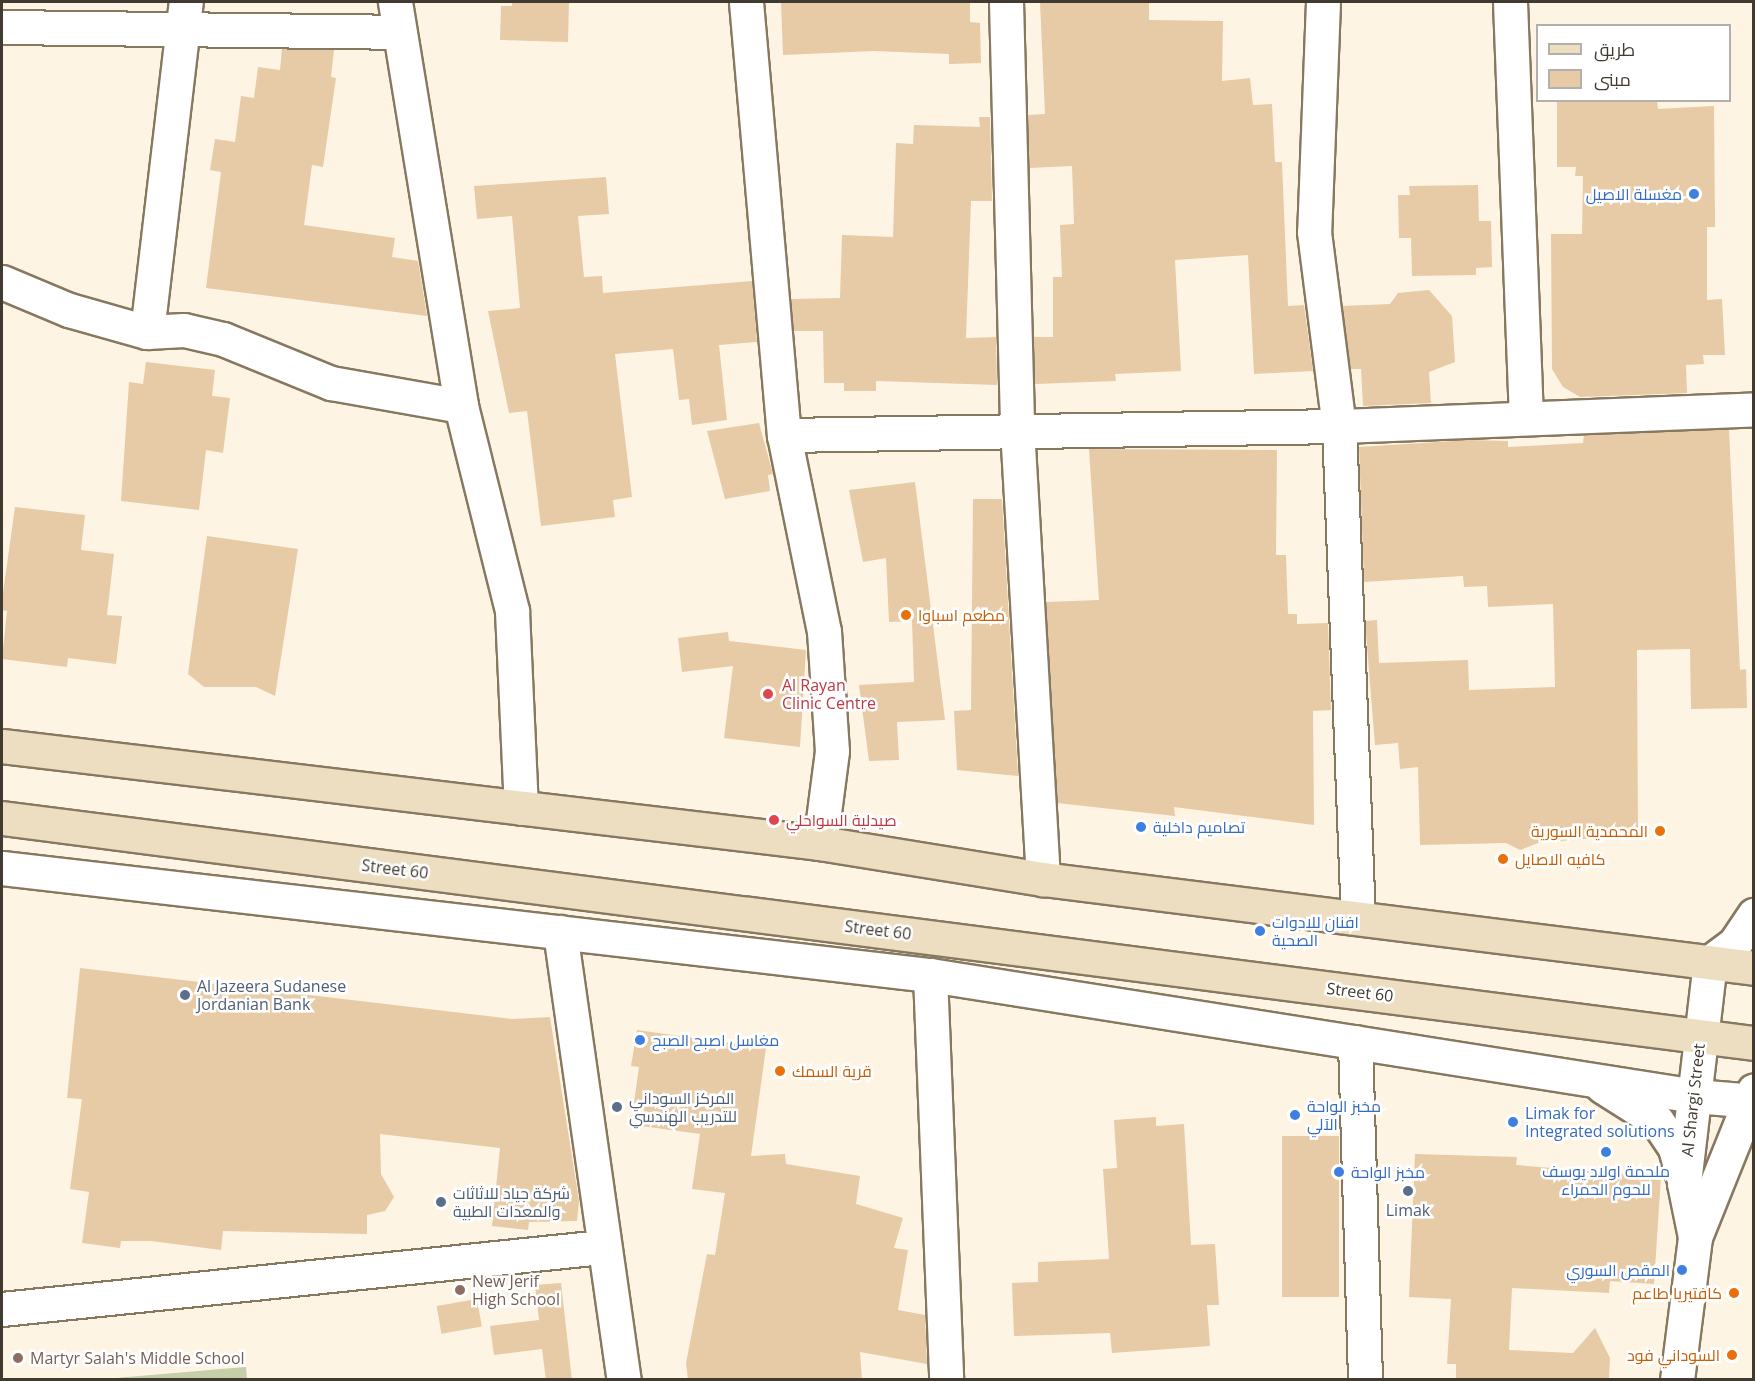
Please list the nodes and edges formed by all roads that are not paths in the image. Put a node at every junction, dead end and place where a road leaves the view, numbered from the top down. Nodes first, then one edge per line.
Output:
1 (746, 2) edge
2 (1006, 2) edge
3 (1323, 2) edge
4 (1510, 2) edge
5 (185, 15) edge
6 (397, 17) edge
7 (2, 27) edge
8 (2, 282) edge
9 (147, 332) junction
10 (461, 406) junction
11 (1754, 409) edge
12 (1526, 414) junction
13 (1339, 426) junction
14 (1017, 428) junction
15 (784, 435) junction
16 (2, 746) edge
17 (521, 808) junction
18 (2, 818) edge
19 (820, 843) junction
20 (2, 868) edge
21 (1043, 879) junction
22 (1754, 915) edge
23 (1358, 918) junction
24 (561, 932) junction
25 (1710, 962) junction
26 (1754, 968) edge
27 (930, 975) junction
28 (1699, 1035) junction
29 (1355, 1042) junction
30 (1754, 1043) edge
31 (1593, 1080) junction
32 (1695, 1096) junction
33 (1753, 1097) edge
34 (1754, 1142) edge
35 (1721, 1176) junction
36 (1684, 1183) junction
37 (1695, 1237) junction
38 (602, 1247) junction
39 (2, 1309) edge
40 (624, 1380) edge
41 (946, 1380) edge
42 (1365, 1380) edge
43 (1677, 1380) edge

1 - 15 street
2 - 14 street
3 - 13 street
4 - 12 street
5 - 6 street
5 - 7 street
5 - 9 street
6 - 10 street
8 - 9 street
9 - 10 street
10 - 17 street
11 - 12 street
12 - 13 street
13 - 14 street
13 - 23 street
14 - 15 street
14 - 21 street
15 - 19 street
16 - 17 main road
17 - 19 main road
18 - 28 main road, Street 60
19 - 21 main road
20 - 24 street
21 - 23 main road
22 - 25 street
23 - 25 main road
24 - 27 street
24 - 38 street
25 - 26 main road
25 - 28 street, Al Shargi Street
27 - 29 street
27 - 41 street
28 - 30 main road, Street 60
28 - 32 street, Al Shargi Street
29 - 31 street
29 - 42 street
31 - 32 street
31 - 36 street
32 - 33 street
32 - 36 street, Al Shargi Street
33 - 35 street
34 - 35 street
35 - 37 street
36 - 37 street, Al Shargi Street
37 - 43 street
38 - 39 street
38 - 40 street

